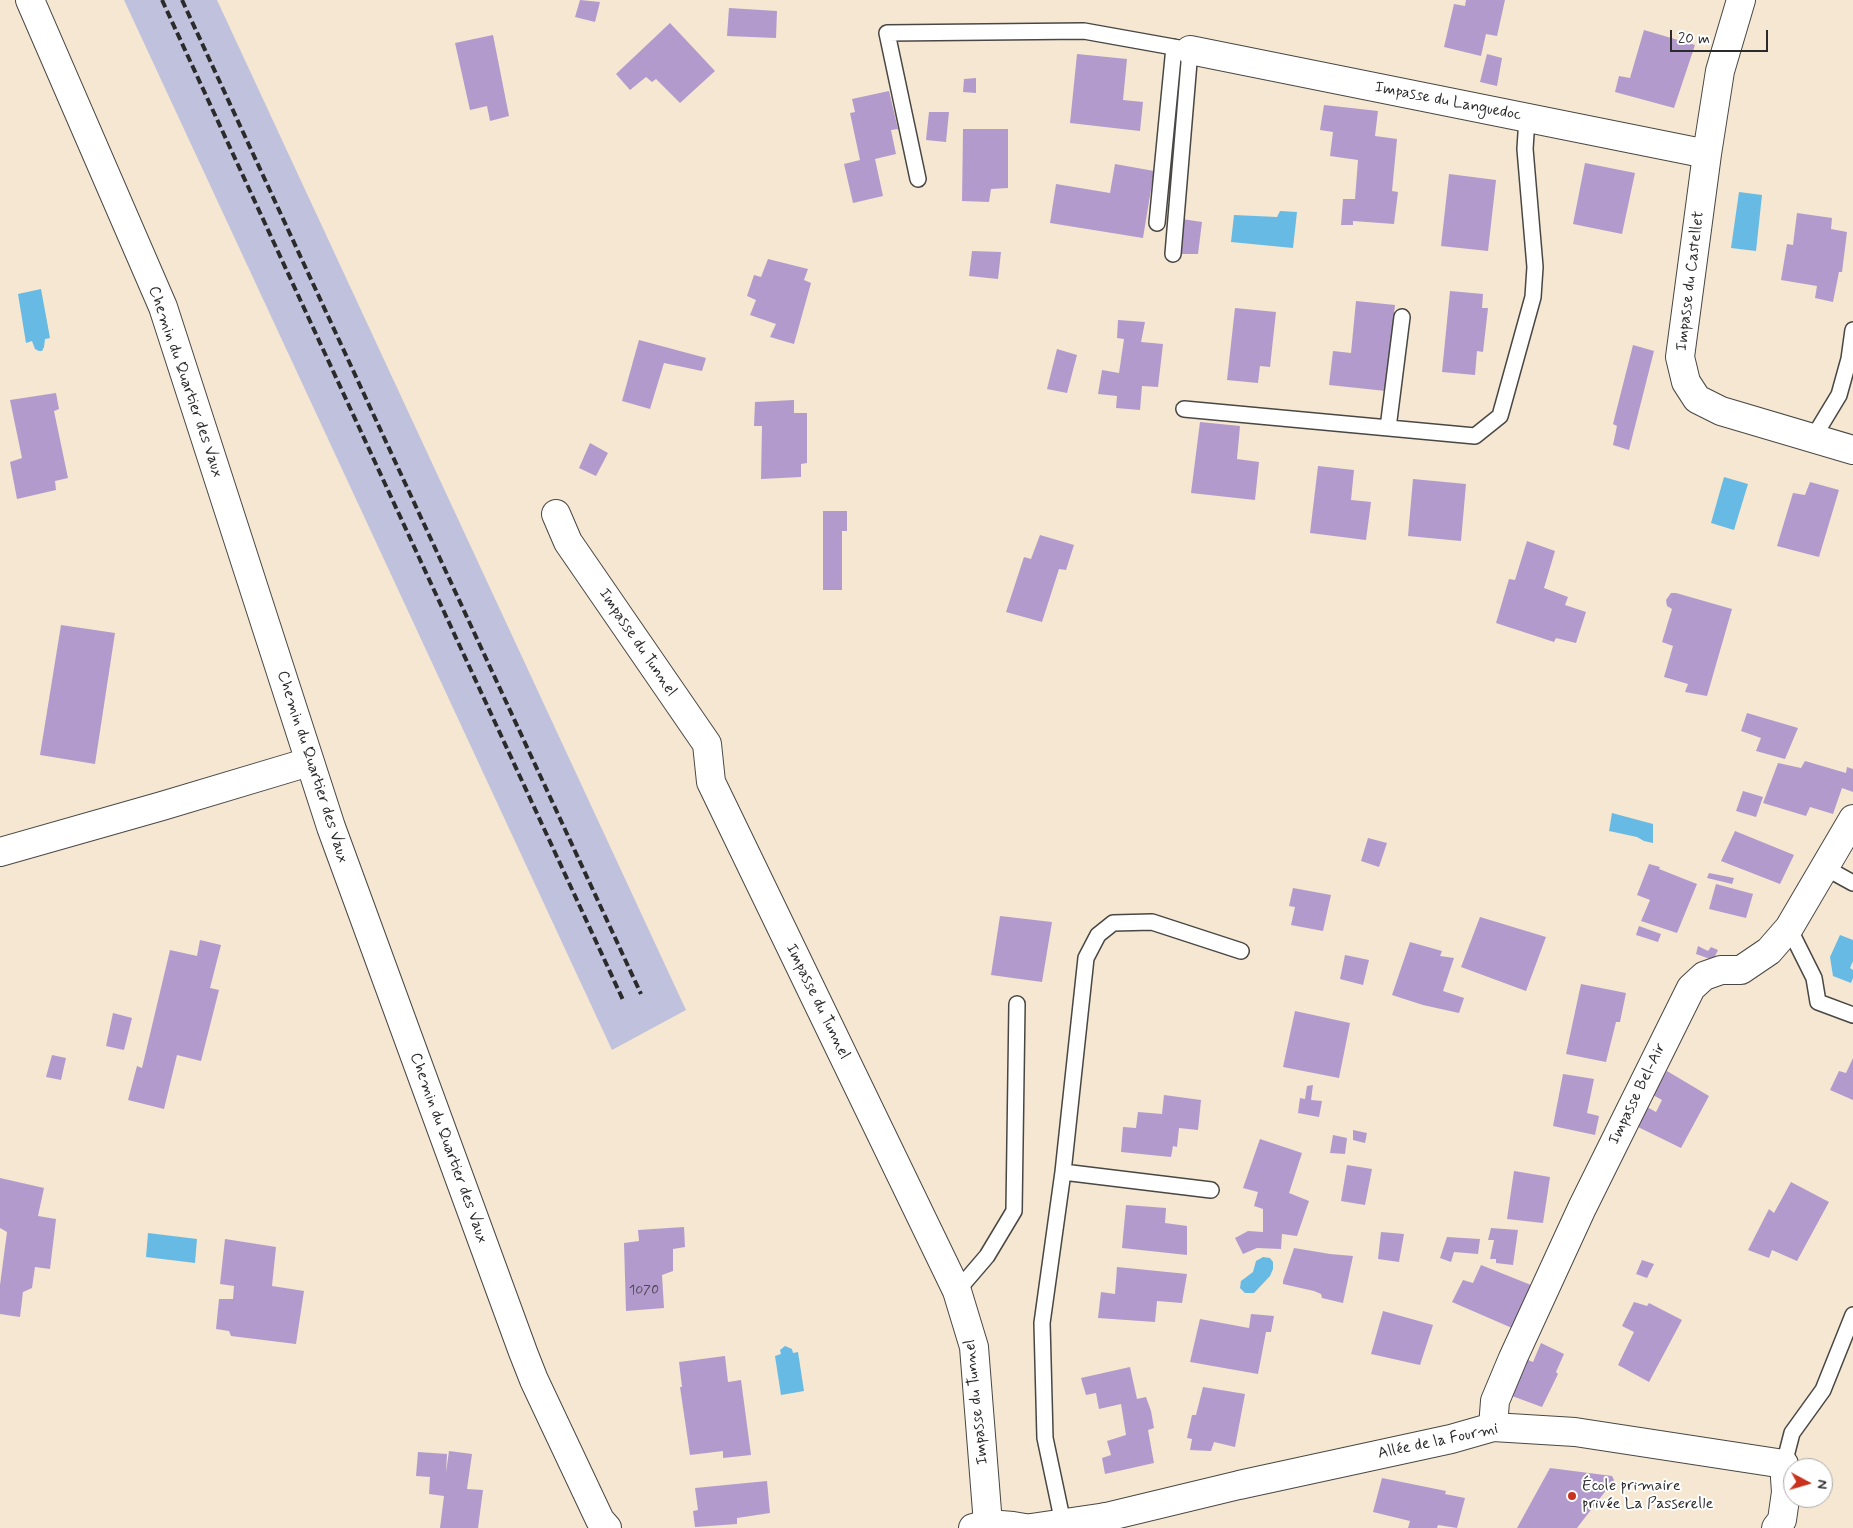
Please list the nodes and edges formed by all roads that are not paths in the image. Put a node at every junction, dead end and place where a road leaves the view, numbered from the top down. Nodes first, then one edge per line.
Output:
1 (30, 0) edge
2 (1741, 0) edge
3 (1182, 48) junction
4 (1526, 118) junction
5 (1707, 154) junction
6 (918, 179) dead end
7 (1157, 223) dead end
8 (1173, 254) dead end
9 (1402, 317) dead end
10 (1853, 330) edge
11 (1184, 409) dead end
12 (1388, 428) junction
13 (1813, 438) junction
14 (1853, 450) edge
15 (556, 514) dead end
16 (310, 762) junction
17 (1853, 819) edge
18 (0, 852) edge
19 (1824, 868) junction
20 (1853, 883) edge
21 (1789, 928) junction
22 (1241, 951) dead end
23 (1017, 1004) dead end
24 (1853, 1015) edge
25 (1063, 1172) junction
26 (1211, 1190) dead end
27 (957, 1291) junction
28 (1853, 1315) edge
29 (1493, 1428) junction
30 (1786, 1458) edge
31 (1783, 1464) edge
32 (1784, 1508) edge
33 (1063, 1523) junction
34 (1103, 1523) edge
35 (980, 1526) edge
36 (607, 1528) edge
37 (1025, 1528) edge
38 (1031, 1528) edge
39 (1776, 1528) edge

1 - 16 street, Chemin du Quartier des Vaux
2 - 5 street, Impasse du Castellet
3 - 4 street, Impasse du Languedoc
3 - 6 lane
3 - 7 lane
3 - 8 lane
4 - 5 street, Impasse du Languedoc
4 - 12 lane
5 - 13 street, Impasse du Castellet
9 - 12 lane
10 - 13 lane
11 - 12 lane
13 - 14 street, Impasse du Castellet
15 - 27 street, Impasse du Tunnel
16 - 18 street
16 - 36 street, Chemin du Quartier des Vaux
17 - 19 street, Impasse Bel-Air
19 - 20 lane
19 - 21 street, Impasse Bel-Air
21 - 24 lane
21 - 29 street, Impasse Bel-Air
22 - 25 lane
23 - 27 lane
25 - 26 lane
25 - 33 lane
27 - 35 street, Impasse du Tunnel
28 - 30 lane
29 - 31 street, Allée de la Fourmi
29 - 34 street, Allée de la Fourmi
32 - 39 street
33 - 34 street, Allée de la Fourmi
33 - 38 street, Allée de la Fourmi
35 - 37 street

